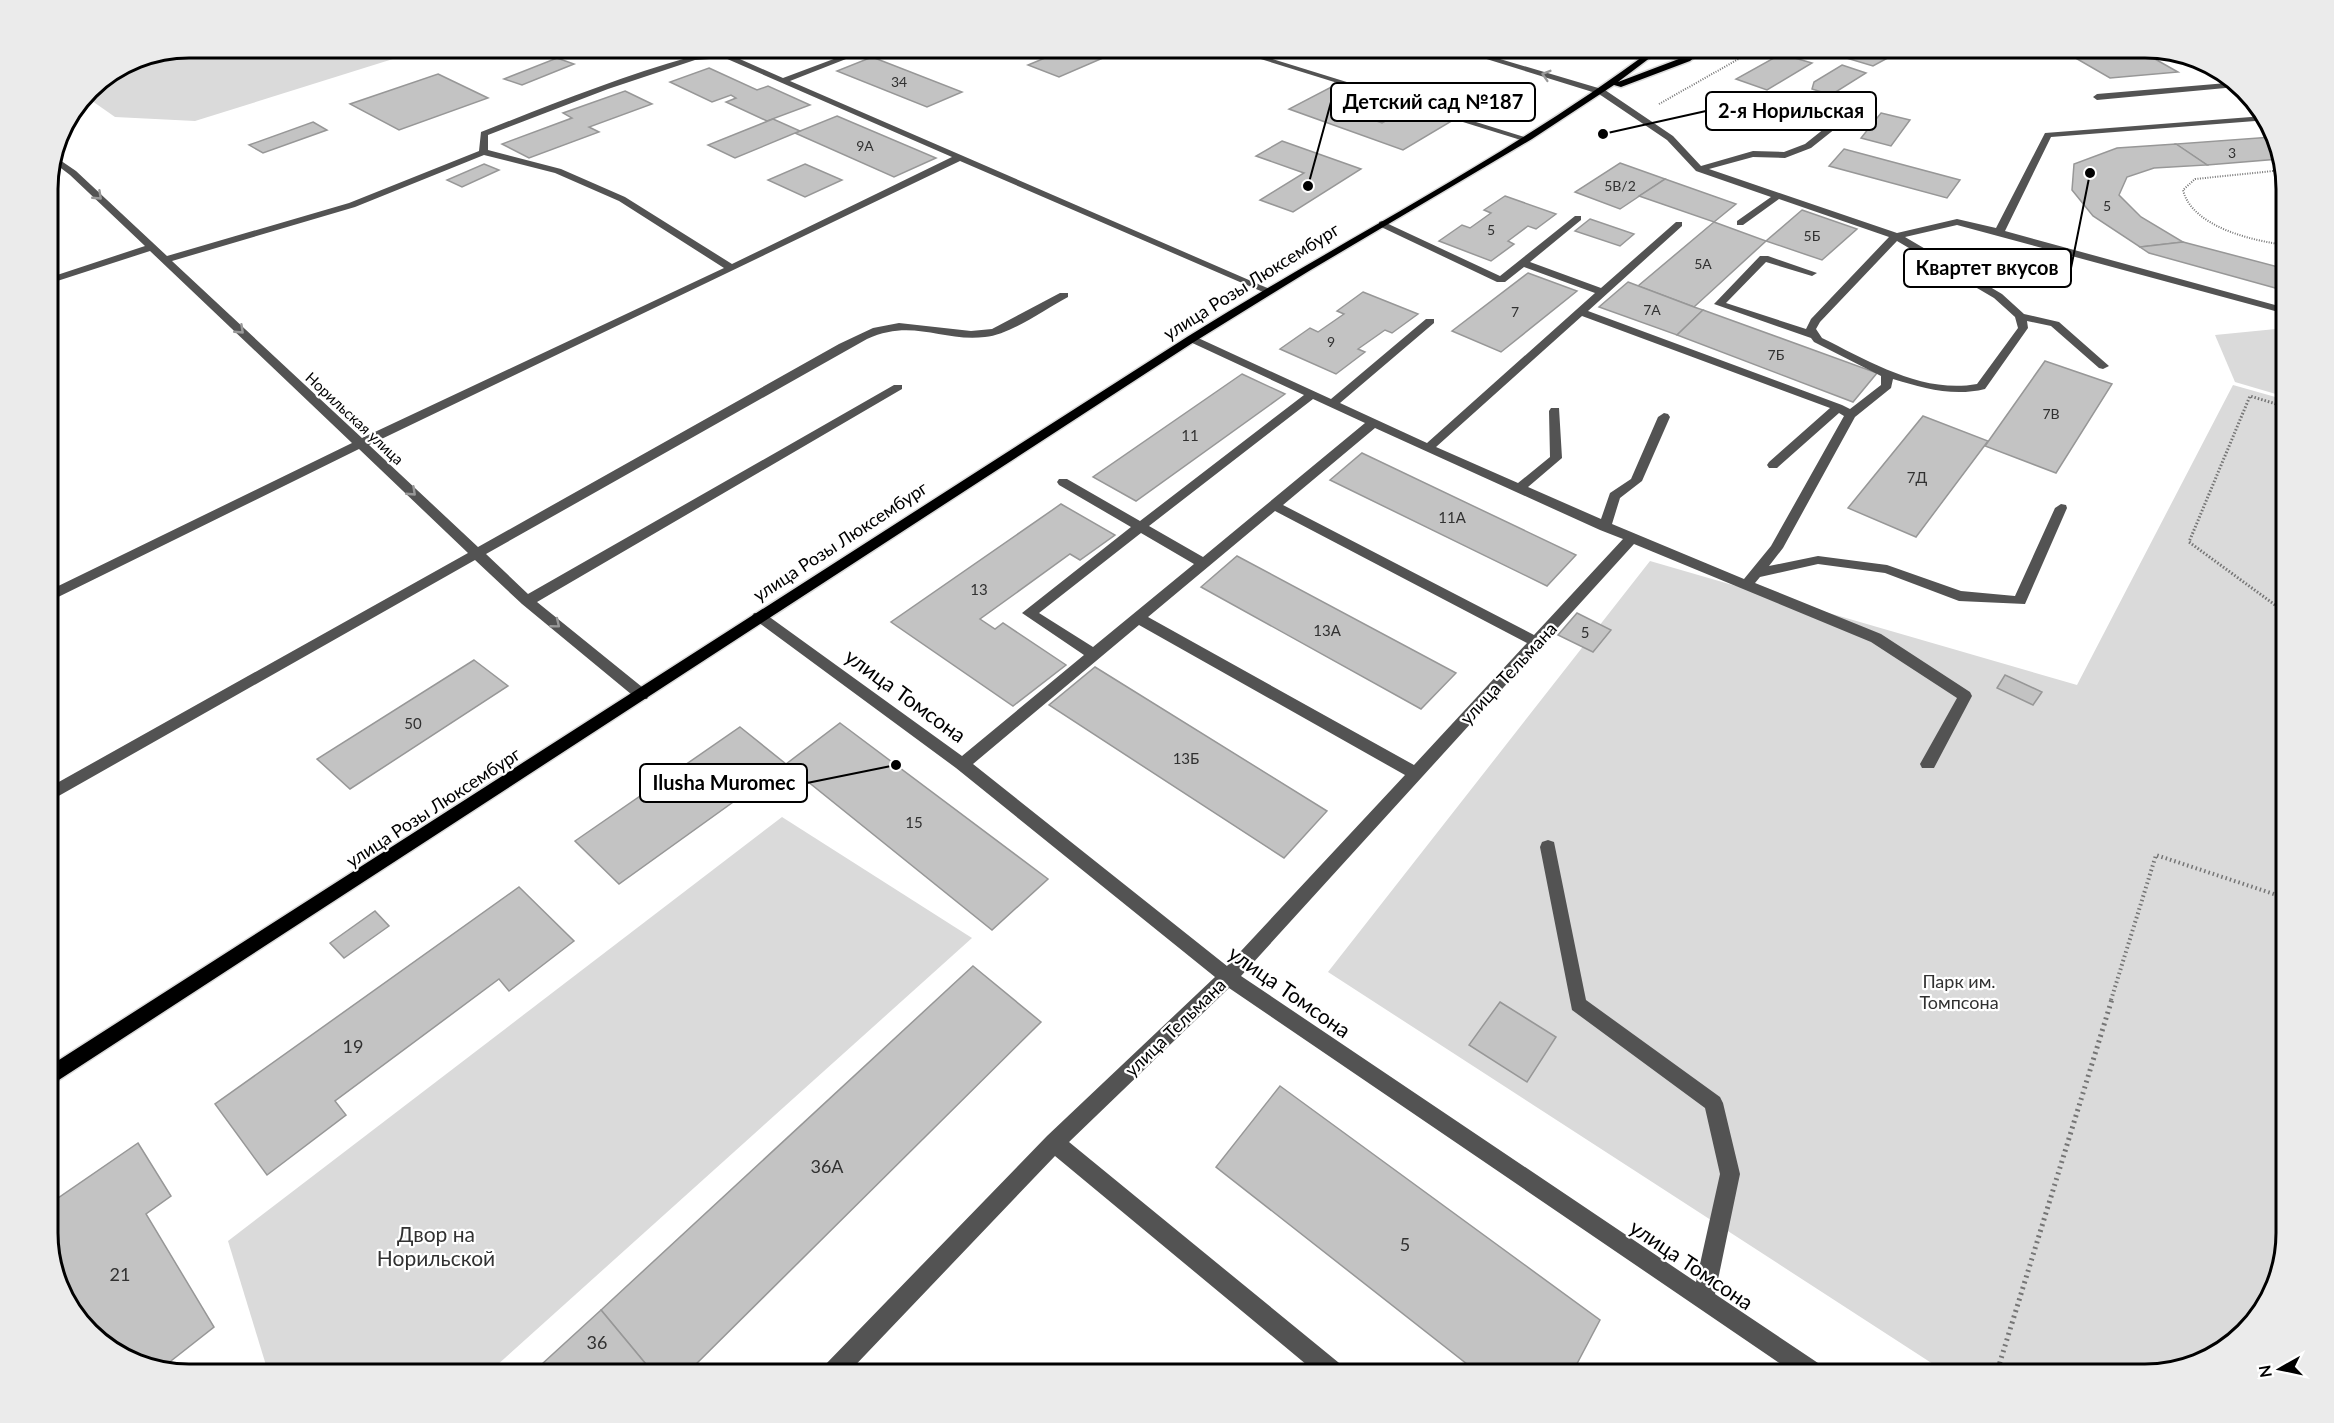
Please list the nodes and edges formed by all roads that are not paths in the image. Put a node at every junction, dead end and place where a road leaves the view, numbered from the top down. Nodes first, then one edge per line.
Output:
1 (1263, 58) edge
2 (1490, 58) edge
3 (1646, 58) edge
4 (1687, 58) edge
5 (692, 59) edge
6 (733, 59) edge
7 (841, 59) edge
8 (784, 80) junction
9 (2225, 86) edge
10 (1602, 92) junction
11 (2097, 97) dead end
12 (1862, 103) dead end
13 (2255, 119) edge
14 (1527, 139) junction
15 (483, 152) junction
16 (958, 158) junction
17 (61, 164) edge
18 (1700, 169) junction
19 (1778, 196) junction
20 (1578, 218) dead end
21 (1740, 223) dead end
22 (1382, 224) junction
23 (1679, 224) dead end
24 (1999, 232) junction
25 (1896, 236) junction
26 (152, 247) junction
27 (165, 260) junction
28 (1524, 263) junction
29 (732, 268) junction
30 (1812, 273) dead end
31 (59, 277) edge
32 (1267, 290) junction
33 (1602, 292) junction
34 (1064, 295) dead end
35 (2275, 308) edge
36 (1580, 312) junction
37 (2020, 316) junction
38 (1430, 321) dead end
39 (1814, 334) junction
40 (1192, 339) junction
41 (2103, 366) dead end
42 (1887, 374) junction
43 (898, 387) dead end
44 (1312, 394) junction
45 (1332, 404) junction
46 (1838, 407) junction
47 (1555, 411) dead end
48 (1850, 415) junction
49 (1664, 417) dead end
50 (1373, 423) junction
51 (360, 444) junction
52 (1428, 448) junction
53 (1773, 465) dead end
54 (1063, 482) dead end
55 (1519, 488) junction
56 (1273, 506) junction
57 (2061, 508) dead end
58 (1605, 526) junction
59 (1140, 527) junction
60 (1632, 538) junction
61 (477, 554) junction
62 (1203, 563) junction
63 (1756, 573) junction
64 (1746, 585) junction
65 (59, 592) edge
66 (528, 601) junction
67 (759, 616) junction
68 (1137, 617) junction
69 (1536, 642) junction
70 (1093, 654) junction
71 (642, 694) junction
72 (962, 764) junction
73 (1928, 764) dead end
74 (1415, 773) junction
75 (59, 790) edge
76 (1548, 847) dead end
77 (1227, 976) junction
78 (59, 1071) edge
79 (1054, 1143) junction
80 (1702, 1299) junction
81 (842, 1364) edge
82 (1323, 1364) edge
83 (1800, 1364) edge

1 - 14 street
10 -> 2 street
3 - 10 main road, улица Розы Люксембург
4 - 10 main road
5 - 15 street
6 - 8 street
7 - 8 street
8 - 16 street
9 - 11 street
10 - 14 main road, улица Розы Люксембург
10 - 18 street
12 - 18 street
13 - 24 street
14 - 22 main road, улица Розы Люксембург
15 - 27 street
15 - 29 street
16 - 29 street
16 - 32 street
17 -> 26 street, Норильская улица
18 - 19 street
19 - 21 street
19 - 25 street
20 - 28 street
22 - 28 street
22 - 32 main road, улица Розы Люксембург
23 - 33 street
24 - 25 street
24 - 35 street
25 - 37 street
25 - 39 street
26 - 27 street, Норильская улица
26 - 31 street
27 -> 51 street, Норильская улица
28 - 33 street
29 - 51 street
30 - 39 street
32 - 40 main road, улица Розы Люксембург
33 - 36 street
34 - 61 street
36 - 46 street
36 - 52 street
37 - 41 street
37 - 42 street
38 - 45 street
39 - 42 street
40 - 44 street
40 - 67 main road, улица Розы Люксембург
42 - 48 street
43 - 66 street
44 - 45 street
44 - 59 street
45 - 50 street
46 - 48 street
46 - 53 street
47 - 55 street
48 - 63 street
49 - 58 street
50 - 52 street
50 - 56 street
51 -> 61 street, Норильская улица
51 - 65 street
52 - 55 street
54 - 59 street
55 - 58 street
56 - 62 street
56 - 69 street
57 - 63 street
58 - 60 street
59 - 62 street
59 - 70 street
60 - 64 street
60 - 69 street, улица Тельмана
61 - 66 street, Норильская улица
61 - 75 street
62 - 68 street
63 - 64 street
64 - 73 street
66 -> 71 street, Норильская улица
67 - 71 main road, улица Розы Люксембург
67 - 72 street, улица Томсона
68 - 70 street
68 - 74 street
69 - 74 street, улица Тельмана
70 - 72 street
71 - 78 main road, улица Розы Люксембург
72 - 77 street, улица Томсона
74 - 77 street, улица Тельмана
76 - 80 street
77 - 79 street, улица Тельмана
77 - 80 street, улица Томсона
79 - 81 street, улица Тельмана
79 - 82 street
80 - 83 street, улица Томсона

